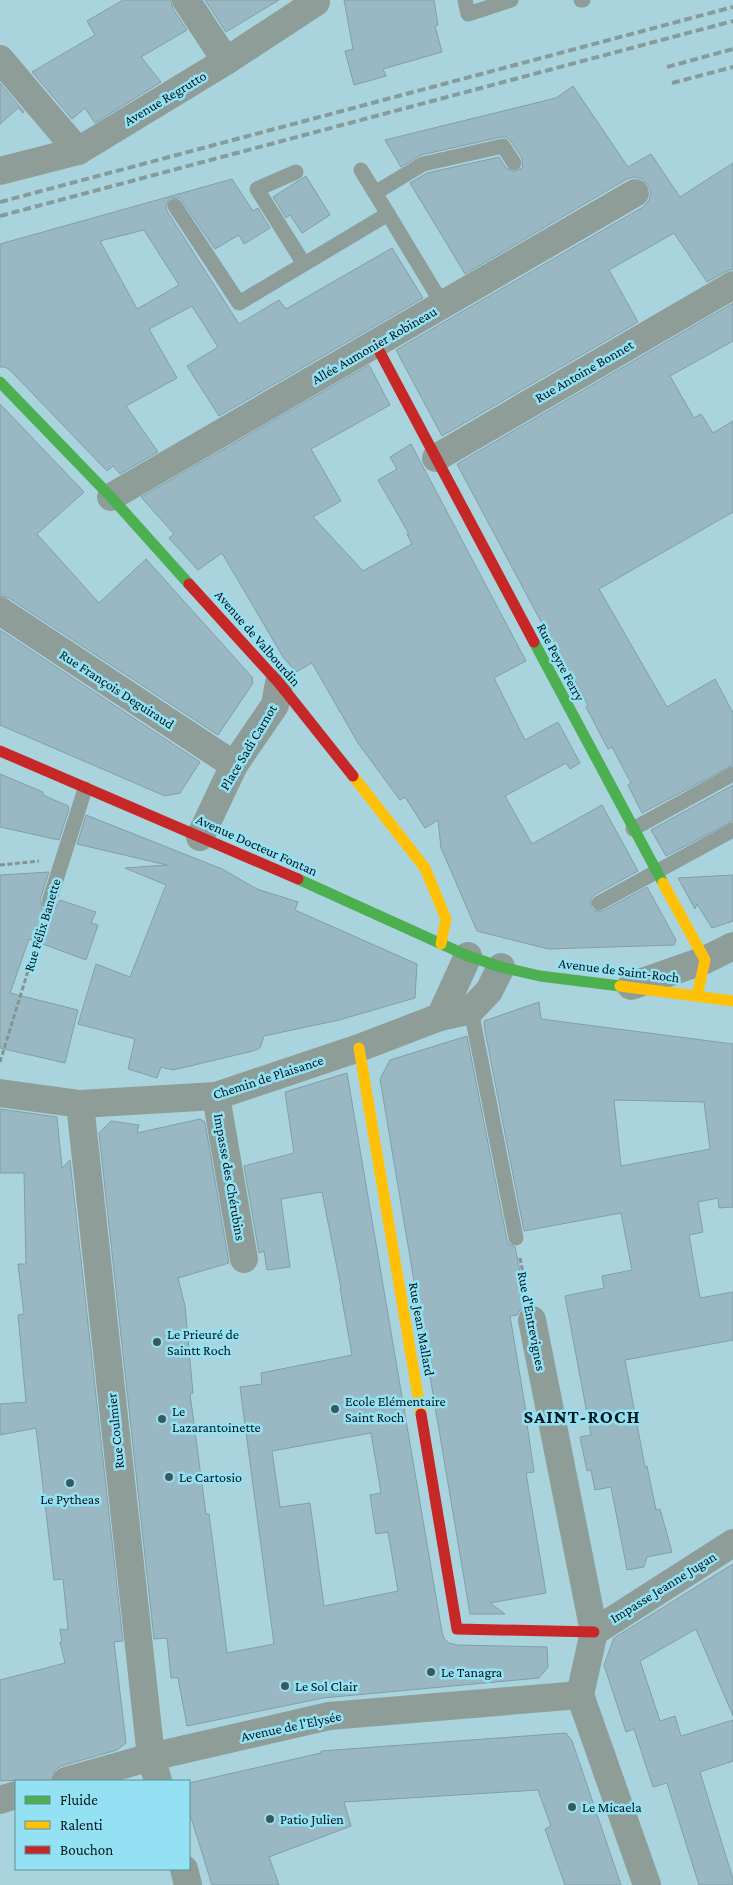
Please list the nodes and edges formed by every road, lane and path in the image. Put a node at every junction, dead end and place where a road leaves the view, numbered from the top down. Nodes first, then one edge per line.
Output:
1 (186, 0) edge
2 (314, 0) edge
3 (465, 0) edge
4 (511, 0) edge
5 (0, 59) edge
6 (226, 61) junction
7 (78, 151) junction
8 (514, 163) dead end
9 (361, 170) dead end
10 (0, 171) edge
11 (296, 172) dead end
12 (635, 192) dead end
13 (374, 193) junction
14 (175, 206) dead end
15 (388, 214) junction
16 (304, 264) junction
17 (733, 285) edge
18 (443, 305) junction
19 (376, 345) junction
20 (0, 382) edge
21 (436, 458) junction
22 (112, 497) junction
23 (0, 612) edge
24 (279, 684) junction
25 (0, 751) edge
26 (234, 764) junction
27 (733, 774) edge
28 (85, 789) junction
29 (633, 829) junction
30 (733, 830) edge
31 (200, 837) junction
32 (62, 860) junction
33 (0, 865) edge
34 (657, 871) junction
35 (48, 902) joint
36 (599, 903) dead end
37 (441, 944) junction
38 (733, 946) edge
39 (468, 956) junction
40 (705, 960) junction
41 (501, 967) junction
42 (631, 986) junction
43 (697, 996) junction
44 (733, 1001) edge
45 (471, 1010) junction
46 (440, 1017) junction
47 (359, 1048) junction
48 (0, 1062) edge
49 (0, 1093) edge
50 (216, 1096) junction
51 (80, 1104) junction
52 (516, 1238) joint
53 (244, 1259) dead end
54 (532, 1320) joint
55 (733, 1543) edge
56 (594, 1632) junction
57 (580, 1695) junction
58 (155, 1769) edge
59 (73, 1780) edge
60 (15, 1795) edge
61 (0, 1800) edge
62 (184, 1870) edge
63 (188, 1885) edge
64 (648, 1885) edge

1 - 6 street
2 - 6 street, Avenue Regrutto
3 - 4 lane
5 - 7 street
6 - 7 street, Avenue Regrutto
7 - 10 street, Avenue Regrutto
8 - 13 lane
9 - 13 lane
11 - 16 lane
12 - 18 street, Allée Aumonier Robineau
13 - 15 lane
14 - 16 lane
15 - 16 lane
15 - 18 lane
17 - 21 street, Rue Antoine Bonnet
18 - 19 street, Allée Aumonier Robineau
19 - 21 street, Rue Peyre Ferry
19 - 22 street, Allée Aumonier Robineau
20 - 22 street, Avenue de Valbourdin
21 - 29 street, Rue Peyre Ferry
22 - 24 street, Avenue de Valbourdin
23 - 26 street, Rue François Deguiraud
24 - 26 street, Place Sadi Carnot
24 - 37 street, Avenue de Valbourdin
25 - 28 street, Avenue Docteur Fontan
26 - 31 street, Place Sadi Carnot
27 - 29 lane
28 - 31 street, Avenue Docteur Fontan
28 - 32 lane, Rue Félix Banette
29 - 34 street, Rue Peyre Ferry
30 - 34 lane
31 - 37 street, Avenue Docteur Fontan
32 - 33 path
32 - 35 lane, Rue Félix Banette
34 - 36 lane
34 - 40 street, Rue Peyre Ferry
35 - 48 path, Rue Félix Banette
37 - 39 street, Avenue Docteur Fontan
38 - 40 street
39 - 41 street, Avenue Docteur Fontan
39 - 46 street
40 - 42 street
40 - 43 street
41 - 42 street, Avenue de Saint-Roch
41 - 45 street
42 - 43 street, Avenue de Saint-Roch
43 - 44 street, Avenue de Saint-Roch
45 - 46 street, Chemin de Plaisance
45 - 52 lane
46 - 47 street, Chemin de Plaisance
47 - 50 street, Chemin de Plaisance
47 - 56 street, Rue Jean Mallard
49 - 51 street, Chemin de Plaisance
50 - 51 street, Chemin de Plaisance
50 - 53 street, Impasse des Chérubins
51 - 58 street, Rue Coulmier
52 - 54 path, Rue d'Entrevignes
54 - 56 street, Rue d'Entrevignes
55 - 56 street, Impasse Jeanne Jugan
56 - 57 street
57 - 58 street, Avenue de l'Elysée
57 - 64 street
58 - 59 street, Avenue de l'Elysée
60 - 61 street
62 - 63 street

